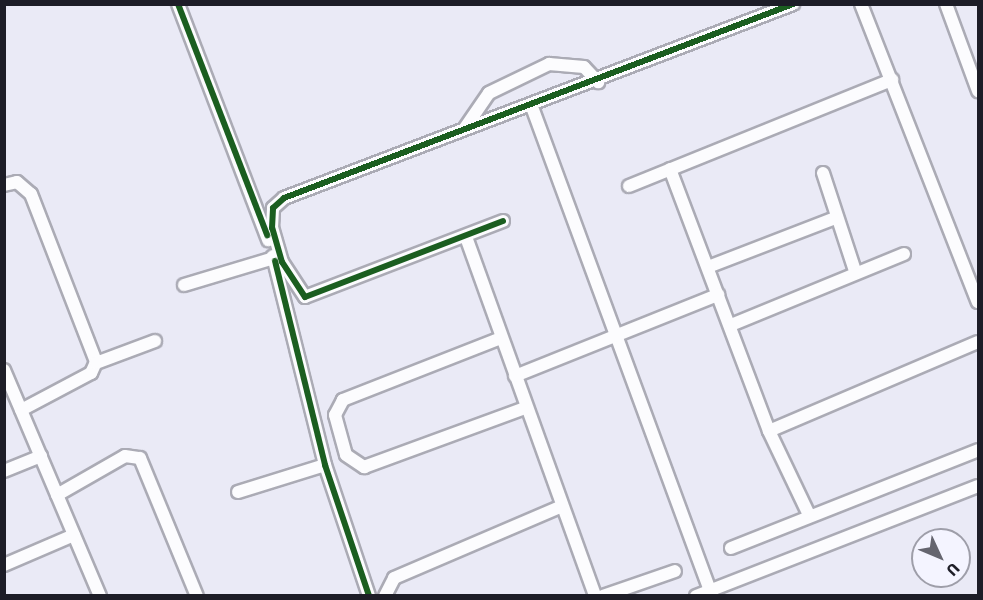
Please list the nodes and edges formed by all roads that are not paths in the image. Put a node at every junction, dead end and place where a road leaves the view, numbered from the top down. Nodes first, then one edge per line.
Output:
1 (178, 4) edge
2 (793, 4) edge
3 (861, 4) edge
4 (946, 4) edge
5 (892, 80) junction
6 (598, 82) junction
7 (978, 91) edge
8 (532, 107) junction
9 (465, 128) junction
10 (670, 169) junction
11 (823, 173) dead end
12 (4, 185) edge
13 (629, 186) dead end
14 (835, 218) junction
15 (503, 221) dead end
16 (466, 237) junction
17 (904, 254) dead end
18 (274, 258) junction
19 (708, 267) junction
20 (855, 271) junction
21 (184, 285) dead end
22 (718, 296) junction
23 (978, 302) edge
24 (731, 325) junction
25 (620, 336) junction
26 (501, 338) junction
27 (155, 341) dead end
28 (978, 342) edge
29 (96, 363) junction
30 (5, 373) edge
31 (515, 376) junction
32 (525, 408) junction
33 (21, 410) junction
34 (769, 431) junction
35 (978, 450) edge
36 (41, 456) junction
37 (325, 465) junction
38 (4, 471) edge
39 (978, 486) edge
40 (238, 492) dead end
41 (57, 495) junction
42 (562, 506) junction
43 (809, 515) junction
44 (74, 535) junction
45 (731, 548) dead end
46 (4, 565) edge
47 (675, 571) dead end
48 (711, 593) edge
49 (193, 595) edge
50 (100, 596) edge
51 (369, 596) edge
52 (385, 596) edge
53 (595, 596) edge
54 (603, 596) edge
55 (696, 596) edge

1 - 18 street
2 - 6 street
3 - 5 street
4 - 7 street
5 - 10 street
5 - 23 street
6 - 8 street
6 - 9 street
8 - 9 street
8 - 25 street
9 - 16 street
10 - 13 street
10 - 19 street
11 - 14 street
12 - 29 street
14 - 19 street
14 - 20 street
15 - 16 street
16 - 26 street
17 - 20 street
18 - 21 street
18 - 37 street
19 - 22 street
20 - 24 street
22 - 24 street
22 - 25 street
24 - 34 street
25 - 31 street
25 - 48 street
26 - 31 street
26 - 32 street
27 - 29 street
28 - 34 street
29 - 33 street
30 - 33 street
31 - 32 street
32 - 42 street
33 - 36 street
34 - 43 street
35 - 43 street
36 - 38 street
36 - 41 street
37 - 40 street
37 - 51 street
39 - 48 street
41 - 44 street
41 - 49 street
42 - 52 street
42 - 53 street
43 - 45 street
44 - 46 street
44 - 50 street
47 - 54 street
48 - 55 street

